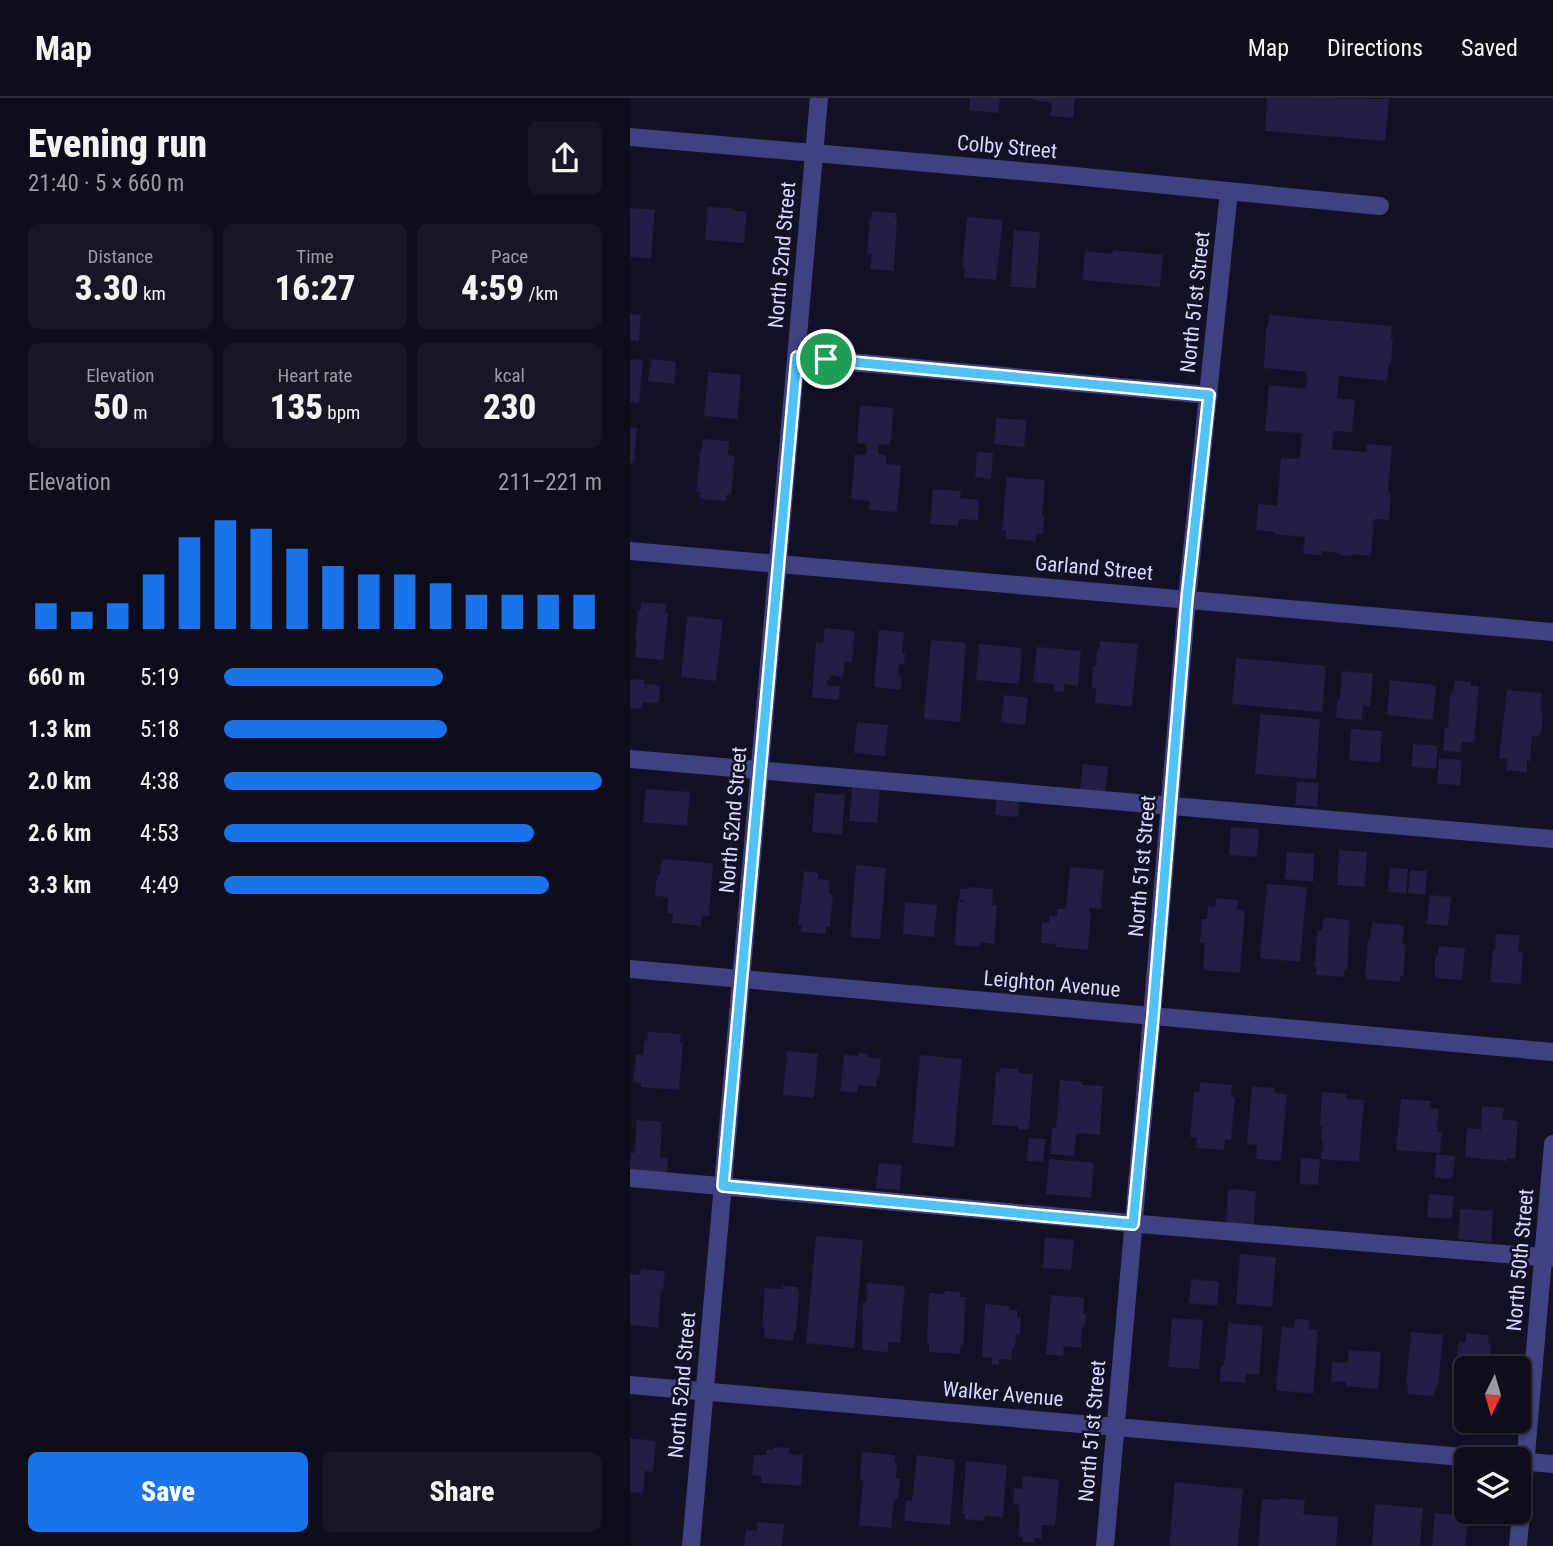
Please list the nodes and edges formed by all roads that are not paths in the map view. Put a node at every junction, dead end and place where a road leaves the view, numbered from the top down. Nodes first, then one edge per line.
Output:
1 (819, 98) edge
2 (630, 137) edge
3 (814, 153) junction
4 (1229, 191) junction
5 (1380, 206) dead end
6 (797, 357) junction
7 (1209, 395) junction
8 (630, 551) edge
9 (778, 564) junction
10 (1187, 599) junction
11 (1553, 632) edge
12 (630, 759) edge
13 (760, 770) junction
14 (1170, 805) junction
15 (1553, 839) edge
16 (630, 969) edge
17 (742, 979) junction
18 (1153, 1016) junction
19 (1553, 1052) edge
20 (1553, 1144) edge
21 (630, 1178) edge
22 (723, 1186) junction
23 (1133, 1224) junction
24 (1548, 1258) edge
25 (630, 1385) edge
26 (704, 1391) junction
27 (1115, 1426) junction
28 (1524, 1447) edge
29 (1454, 1456) edge
30 (1531, 1463) edge
31 (1553, 1464) edge
32 (1519, 1524) edge
33 (691, 1546) edge
34 (1105, 1546) edge
35 (1518, 1546) edge

1 - 3 street, North 52nd Street
2 - 3 street, Colby Street
3 - 4 street, Colby Street
3 - 6 street, North 52nd Street
4 - 5 street, Colby Street
4 - 7 street, North 51st Street
6 - 7 street
6 - 9 street, North 52nd Street
7 - 10 street, North 51st Street
8 - 9 street, Garland Street
9 - 10 street, Garland Street
9 - 13 street, North 52nd Street
10 - 11 street, Garland Street
10 - 14 street, North 51st Street
12 - 13 street
13 - 14 street
13 - 17 street, North 52nd Street
14 - 15 street
14 - 18 street, North 51st Street
16 - 17 street, Leighton Avenue
17 - 18 street, Leighton Avenue
17 - 22 street, North 52nd Street
18 - 19 street, Leighton Avenue
18 - 23 street, North 51st Street
20 - 24 street, North 50th Street
21 - 22 street
22 - 23 street
22 - 26 street, North 52nd Street
23 - 24 street
23 - 27 street, North 51st Street
24 - 28 street, North 50th Street
25 - 26 street, Walker Avenue
26 - 27 street, Walker Avenue
26 - 33 street, North 52nd Street
27 - 29 street, Walker Avenue
27 - 34 street, North 51st Street
30 - 31 street
32 - 35 street, North 50th Street

